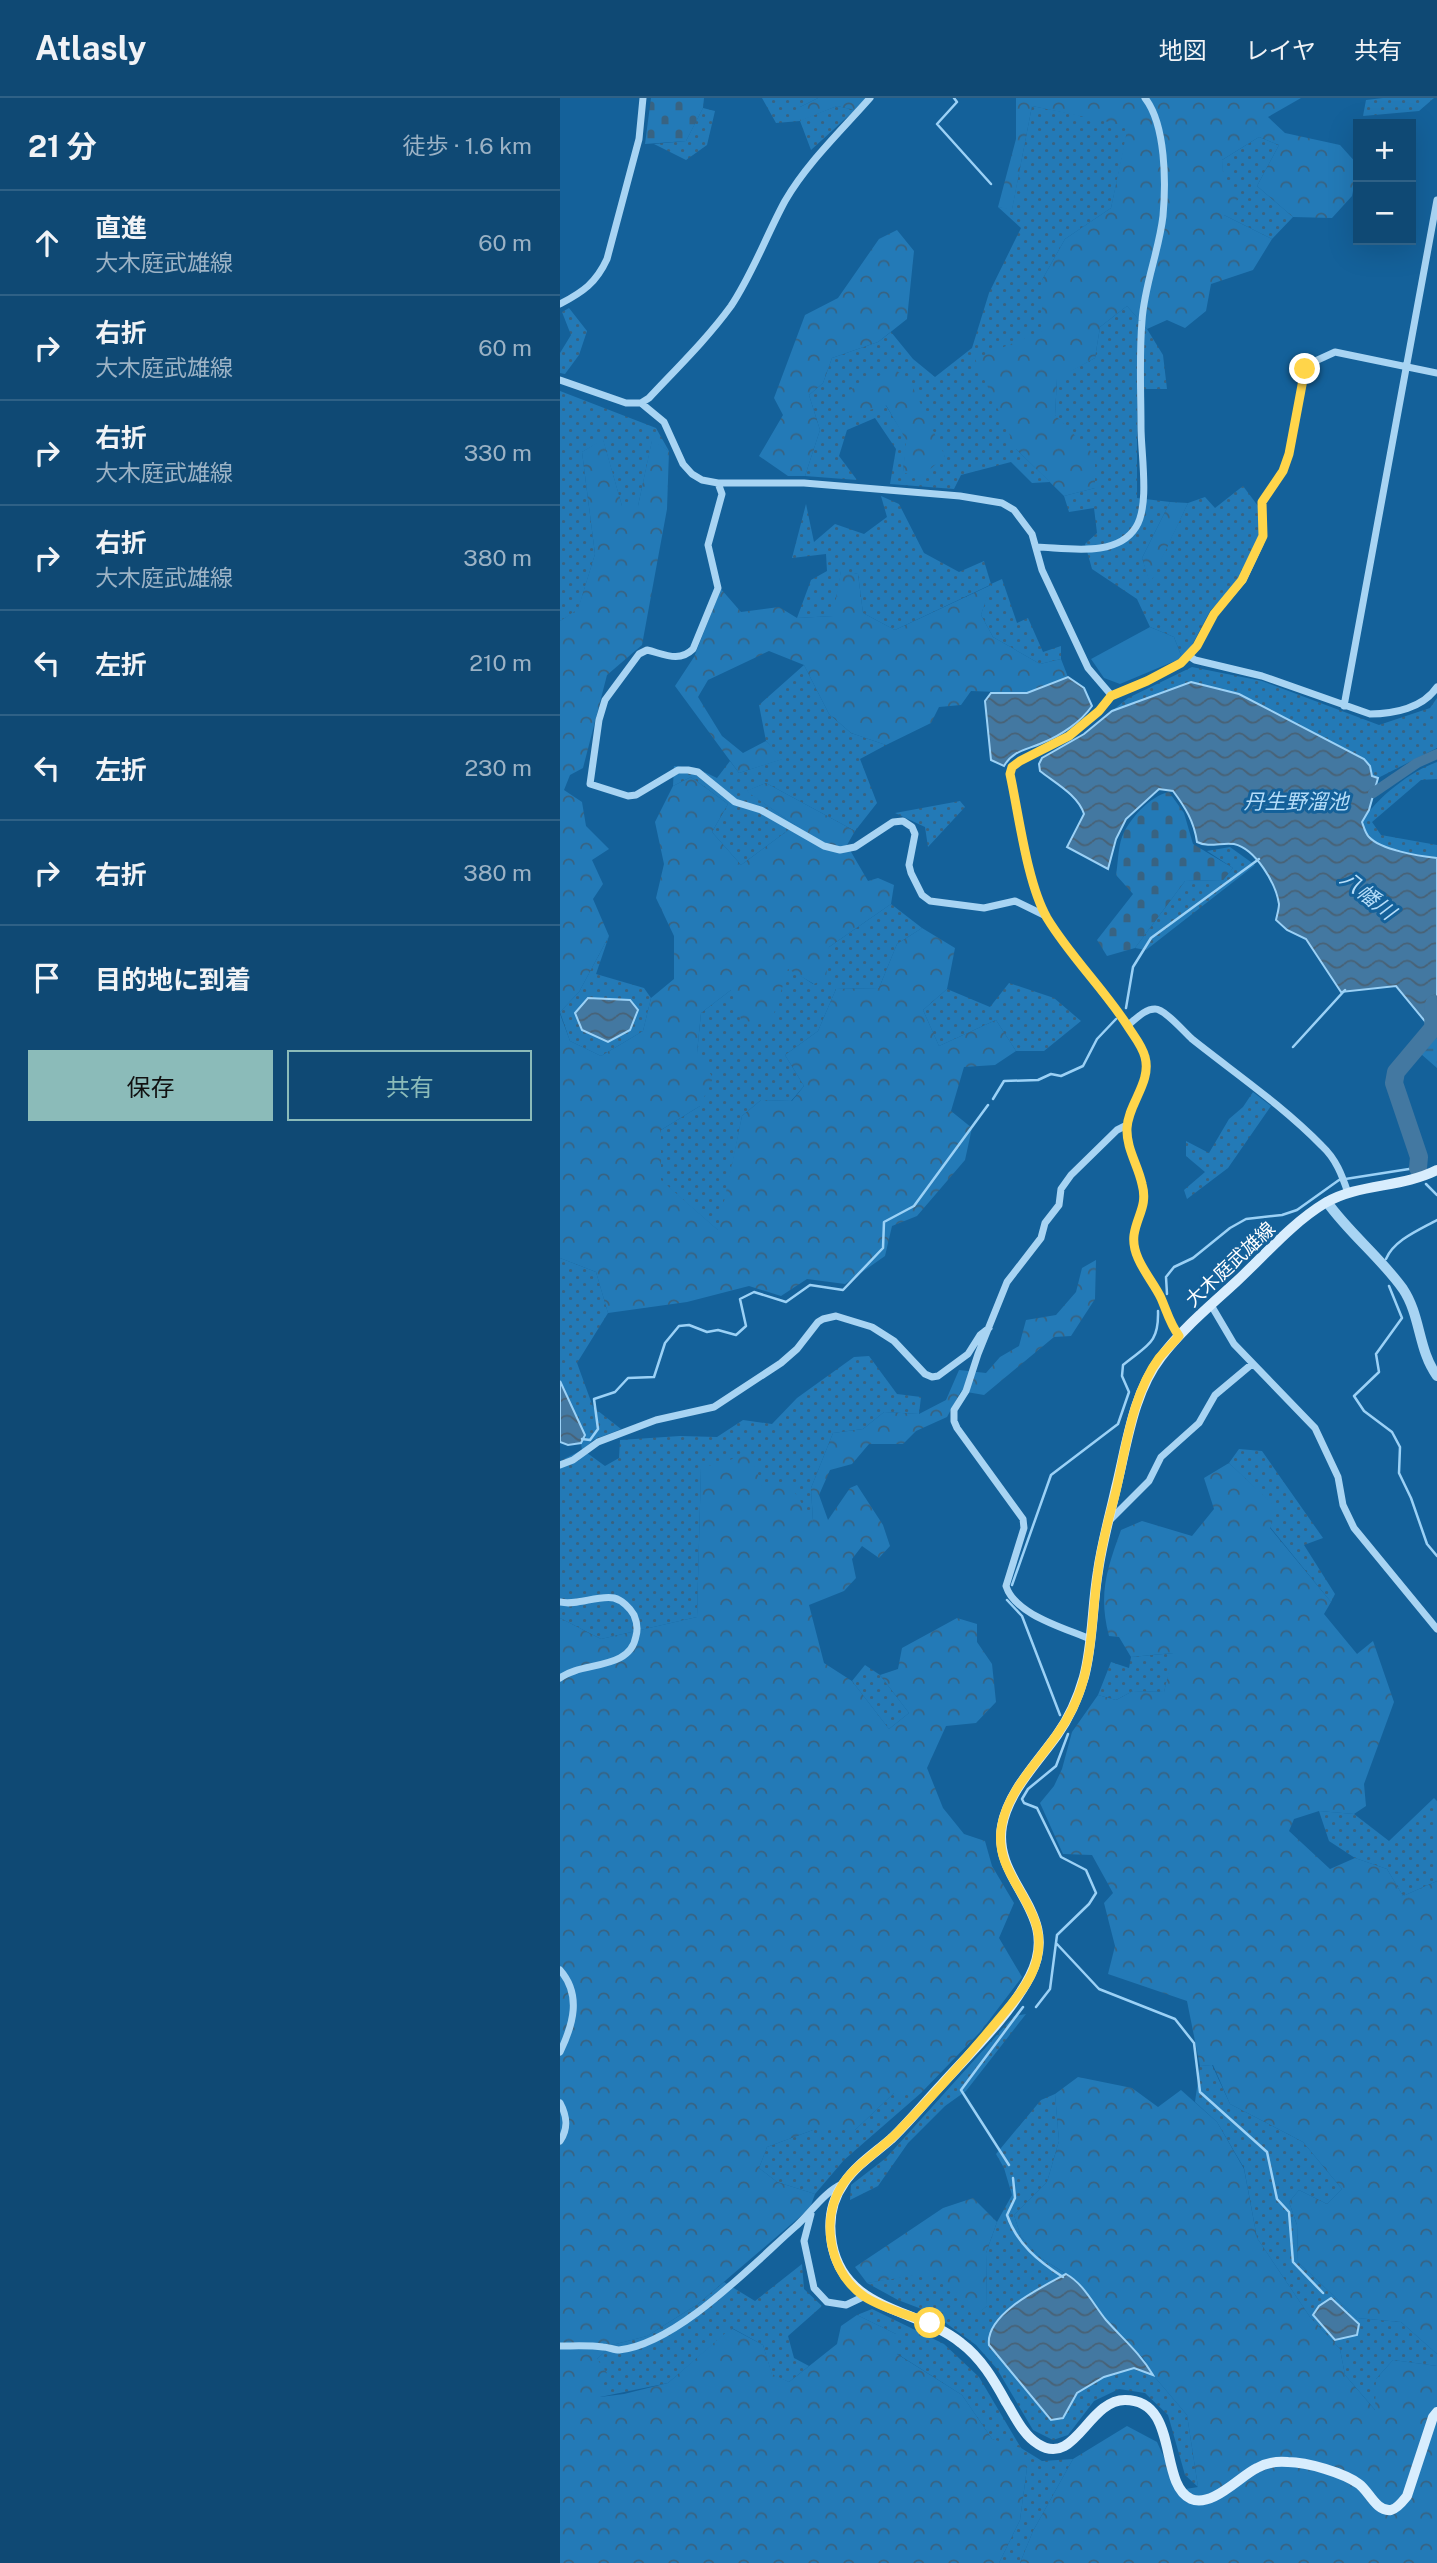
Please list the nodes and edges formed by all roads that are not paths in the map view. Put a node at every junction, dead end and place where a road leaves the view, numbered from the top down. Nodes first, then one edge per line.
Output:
1 (643, 98) edge
2 (870, 98) edge
3 (1145, 98) edge
4 (1437, 200) edge
5 (560, 304) edge
6 (1405, 367) junction
7 (1437, 373) edge
8 (560, 380) edge
9 (641, 403) junction
10 (718, 483) junction
11 (1037, 547) junction
12 (1189, 656) junction
13 (1437, 687) edge
14 (1111, 696) junction
15 (1344, 706) junction
16 (1046, 916) junction
17 (1127, 1026) junction
18 (1126, 1125) junction
19 (1437, 1170) edge
20 (1345, 1184) junction
21 (1327, 1202) junction
22 (1211, 1305) junction
23 (989, 1328) junction
24 (1179, 1336) junction
25 (1252, 1364) junction
26 (1437, 1376) edge
27 (560, 1465) edge
28 (1109, 1521) junction
29 (560, 1602) edge
30 (1437, 1629) edge
31 (1090, 1639) junction
32 (560, 1678) edge
33 (560, 1970) edge
34 (560, 2052) edge
35 (560, 2104) edge
36 (560, 2141) edge
37 (842, 2185) junction
38 (811, 2213) junction
39 (865, 2296) junction
40 (560, 2346) edge
41 (1437, 2412) edge

1 - 5 street
2 - 9 street
3 - 11 street
4 - 6 street
6 - 7 street
6 - 12 street
6 - 15 street
8 - 9 street
9 - 10 street
10 - 11 street
10 - 16 street
11 - 14 street
12 - 14 street
12 - 15 street
13 - 15 street
14 - 16 street
16 - 17 street
17 - 18 street
17 - 20 street
18 - 23 street
18 - 24 street
19 - 20 main road, 大木庭武雄線
20 - 21 main road, 大木庭武雄線
21 - 22 main road, 大木庭武雄線
21 - 26 street
22 - 24 main road, 大木庭武雄線
22 - 25 street
23 - 27 street
23 - 31 street
24 - 28 main road, 大木庭武雄線
25 - 28 street
25 - 30 street
28 - 31 main road, 大木庭武雄線
29 - 32 street
31 - 37 main road, 大木庭武雄線
33 - 34 street
35 - 36 street
37 - 38 street
37 - 39 main road, 大木庭武雄線
38 - 39 street
38 - 40 street
39 - 41 main road, 大木庭武雄線

